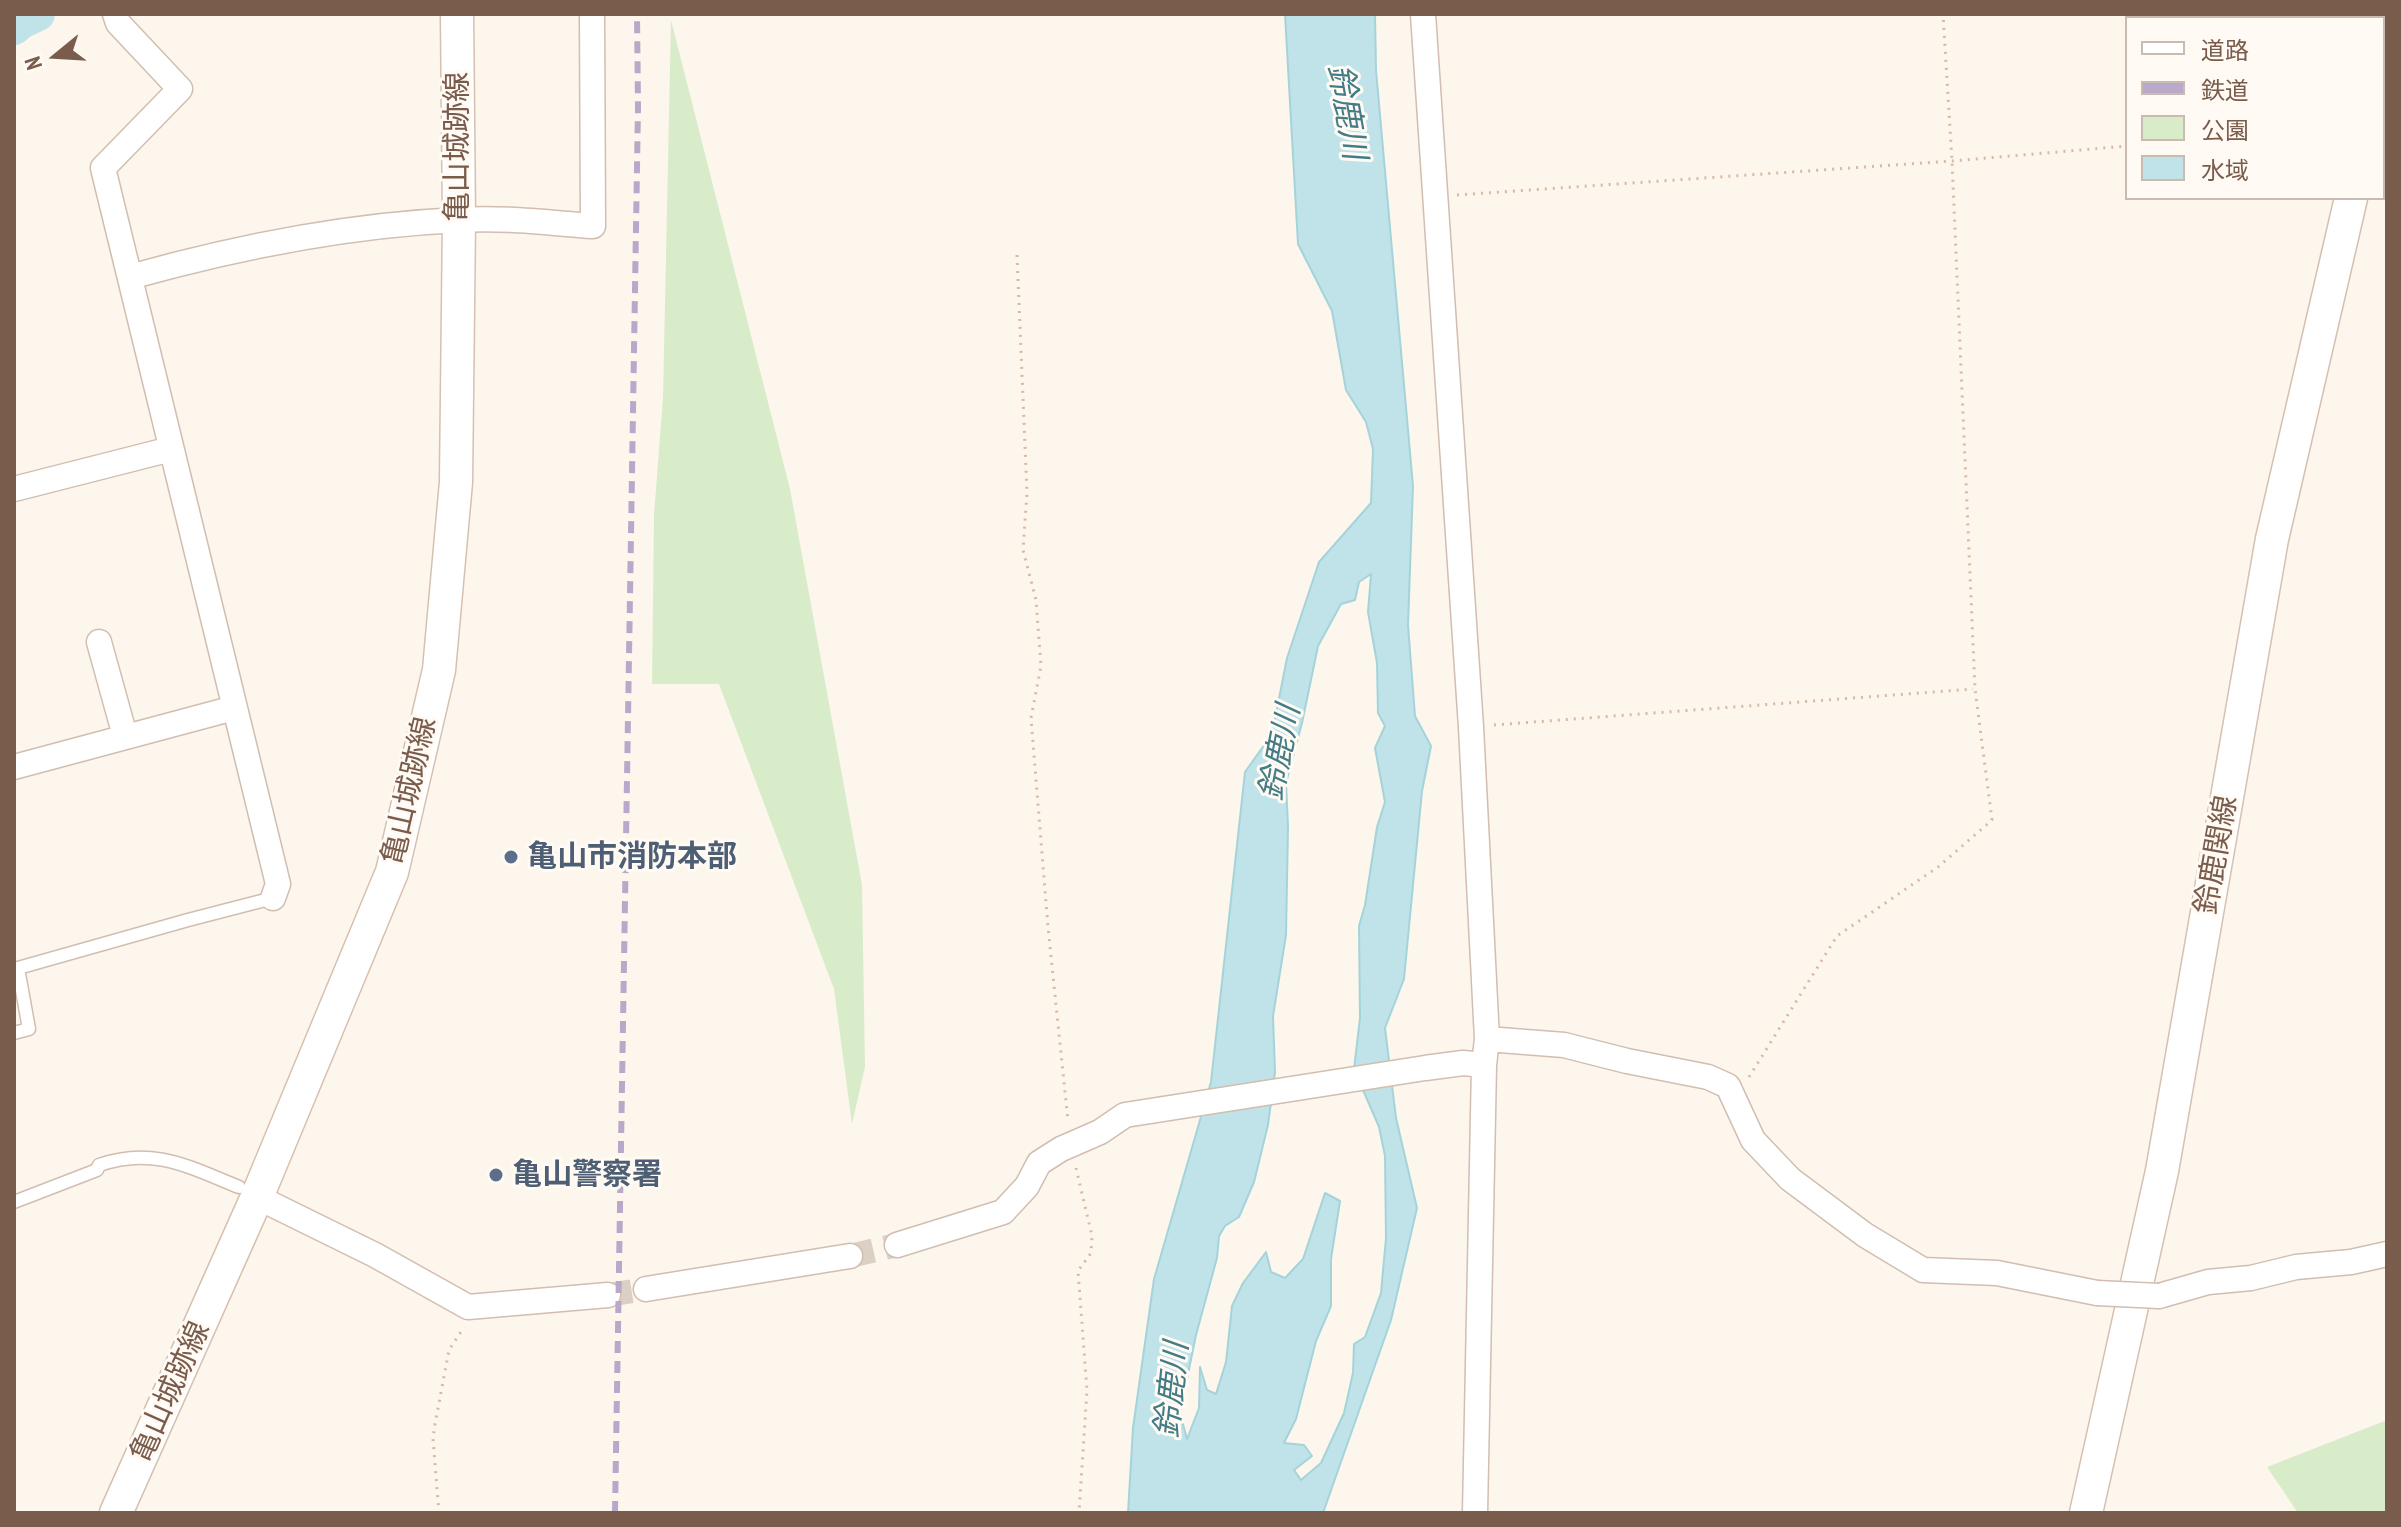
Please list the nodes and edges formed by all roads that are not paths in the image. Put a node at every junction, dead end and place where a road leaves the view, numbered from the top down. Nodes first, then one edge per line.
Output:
1 (115, 14) edge
2 (457, 14) edge
3 (592, 14) edge
4 (1423, 14) edge
5 (2351, 200) edge
6 (459, 220) junction
7 (130, 277) junction
8 (171, 449) junction
9 (14, 489) edge
10 (99, 642) dead end
11 (234, 708) junction
12 (125, 736) junction
13 (14, 767) edge
14 (273, 898) joint
15 (14, 1033) edge
16 (1487, 1039) junction
17 (1473, 1064) junction
18 (248, 1192) junction
19 (14, 1202) edge
20 (897, 1245) tunnel mouth
21 (2387, 1254) edge
22 (850, 1256) tunnel mouth
23 (646, 1289) tunnel mouth
24 (608, 1295) tunnel mouth
25 (116, 1513) edge
26 (1475, 1513) edge
27 (2086, 1513) edge

1 - 7 street
2 - 6 main road, 亀山城跡線
3 - 6 street
4 - 16 street
5 - 27 main road, 鈴鹿関線
6 - 7 street
6 - 18 main road, 亀山城跡線
7 - 8 street
8 - 9 street
8 - 11 street
10 - 12 street
11 - 12 street
11 - 14 street
12 - 13 street
14 - 15 lane
16 - 17 street
16 - 21 street, bridge
17 - 20 street
17 - 26 street
18 - 19 lane
18 - 24 street
18 - 25 main road, 亀山城跡線
22 - 23 street

